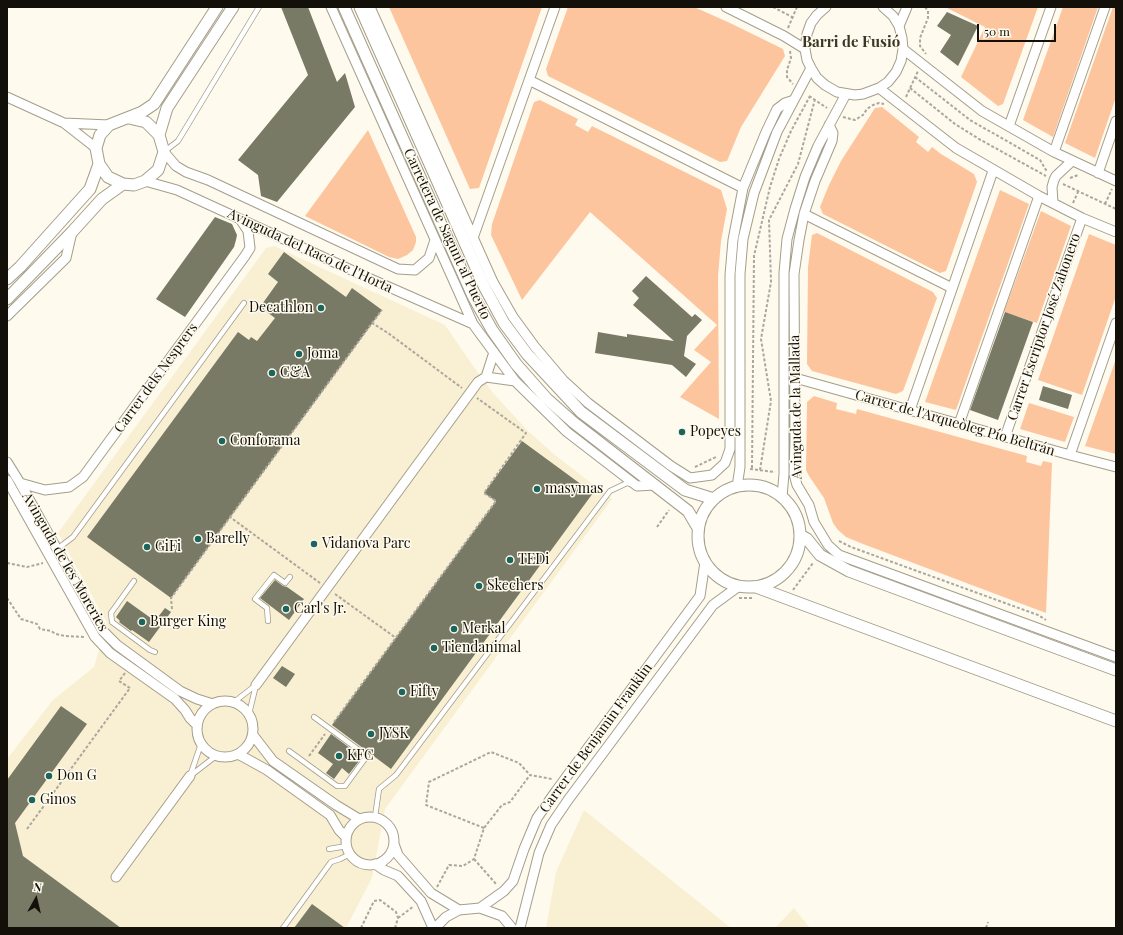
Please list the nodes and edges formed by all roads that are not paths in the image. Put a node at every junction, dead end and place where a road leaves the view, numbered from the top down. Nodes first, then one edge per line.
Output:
1 (217, 7) edge
2 (233, 7) edge
3 (259, 7) edge
4 (331, 7) edge
5 (344, 7) edge
6 (360, 7) edge
7 (370, 7) edge
8 (554, 7) edge
9 (726, 7) edge
10 (826, 7) edge
11 (883, 7) edge
12 (907, 7) edge
13 (1051, 7) edge
14 (1105, 7) edge
15 (898, 26) junction
16 (805, 49) junction
17 (903, 49) junction
18 (811, 68) junction
19 (529, 80) junction
20 (879, 88) junction
21 (846, 94) junction
22 (7, 97) edge
23 (794, 100) junction
24 (129, 118) junction
25 (1116, 121) edge
26 (64, 123) junction
27 (109, 125) junction
28 (829, 125) junction
29 (1009, 126) junction
30 (159, 134) junction
31 (96, 148) junction
32 (164, 152) junction
33 (1054, 152) junction
34 (1072, 161) junction
35 (99, 164) junction
36 (993, 171) junction
37 (1098, 173) junction
38 (145, 181) junction
39 (1116, 181) edge
40 (123, 184) junction
41 (743, 188) junction
42 (1039, 196) junction
43 (1053, 203) junction
44 (804, 214) junction
45 (1082, 218) junction
46 (240, 219) junction
47 (1116, 224) edge
48 (1106, 228) junction
49 (72, 232) junction
50 (1116, 232) edge
51 (474, 238) junction
52 (435, 240) junction
53 (7, 279) edge
54 (952, 288) junction
55 (7, 299) edge
56 (244, 303) dead end
57 (7, 316) edge
58 (1116, 323) edge
59 (473, 324) junction
60 (494, 352) junction
61 (486, 377) junction
62 (795, 378) junction
63 (515, 381) junction
64 (910, 410) junction
65 (959, 424) junction
66 (730, 427) junction
67 (740, 435) junction
68 (1005, 437) junction
69 (795, 440) junction
70 (784, 450) junction
71 (1070, 455) junction
72 (661, 459) junction
73 (7, 462) edge
74 (1116, 467) edge
75 (667, 476) junction
76 (7, 480) edge
77 (20, 483) junction
78 (655, 485) junction
79 (637, 486) junction
80 (737, 487) junction
81 (782, 497) junction
82 (714, 499) junction
83 (698, 528) junction
84 (800, 536) junction
85 (57, 549) junction
86 (705, 562) junction
87 (872, 567) junction
88 (852, 572) junction
89 (290, 577) dead end
90 (134, 581) dead end
91 (739, 586) junction
92 (756, 587) junction
93 (268, 620) dead end
94 (155, 652) dead end
95 (1116, 657) edge
96 (1116, 670) edge
97 (256, 685) junction
98 (234, 702) junction
99 (213, 704) junction
100 (249, 714) junction
101 (314, 717) dead end
102 (1116, 721) edge
103 (197, 725) junction
104 (253, 735) junction
105 (201, 744) junction
106 (289, 751) dead end
107 (238, 754) junction
108 (216, 756) junction
109 (190, 776) junction
110 (375, 817) junction
111 (359, 819) junction
112 (394, 844) junction
113 (348, 845) junction
114 (329, 849) dead end
115 (375, 864) junction
116 (116, 877) dead end
117 (480, 908) junction
118 (459, 910) junction
119 (283, 928) edge
120 (434, 928) edge
121 (512, 928) edge
122 (520, 928) edge

1 - 24 street
2 - 30 street
3 - 32 lane
4 - 52 street
5 - 78 street, Carretera de Sagunt al Puerto
6 - 75 street, Carretera de Sagunt al Puerto
7 - 51 street
8 - 19 street
9 - 16 street
10 - 16 street
11 - 15 street
12 - 15 street
13 - 29 street
14 - 33 street
15 - 17 street
16 - 18 street
17 - 20 street
17 - 29 street
18 - 21 street
18 - 23 street
19 - 41 street
19 - 51 street
20 - 21 street
20 - 36 street
21 - 28 street, Avinguda de la Mallada
22 - 26 street
23 - 41 street
23 - 67 street
24 - 27 street
24 - 30 street
25 - 37 street
26 - 27 street
26 - 31 street
27 - 31 street
28 - 44 street, Avinguda de la Mallada
28 - 70 street, Avinguda de la Mallada
29 - 33 street
30 - 32 street
31 - 35 street
32 - 38 street
32 - 52 street, Avinguda del Racó de l'Horta
33 - 34 street
34 - 37 street
34 - 43 street
35 - 40 street
35 - 53 street
36 - 42 street
36 - 54 street
37 - 39 street
38 - 40 street
38 - 46 street, Avinguda del Racó de l'Horta
40 - 49 street
41 - 66 street
42 - 43 street
42 - 65 street
43 - 45 street
44 - 54 street
44 - 62 street, Avinguda de la Mallada
45 - 48 street
45 - 68 street, Carrer Escriptor José Zahonero
46 - 59 street, Avinguda del Racó de l'Horta
46 - 77 street, Carrer dels Nesprers
47 - 48 street
48 - 50 street
49 - 55 street
49 - 57 street
51 - 72 street
52 - 59 street
54 - 64 street
56 - 85 lane
58 - 71 street
59 - 60 street
60 - 61 street
60 - 63 street
61 - 63 street
61 - 97 street
62 - 64 street, Carrer de l'Arqueòleg Pío Beltrán
62 - 69 street, Avinguda de la Mallada
63 - 79 street
64 - 65 street, Carrer de l'Arqueòleg Pío Beltrán
65 - 68 street, Carrer de l'Arqueòleg Pío Beltrán
66 - 67 street
66 - 72 street
67 - 80 street
68 - 71 street, Carrer de l'Arqueòleg Pío Beltrán
69 - 70 street
69 - 87 street, Avinguda de la Mallada
70 - 81 street, Avinguda de la Mallada
71 - 74 street, Carrer de l'Arqueòleg Pío Beltrán
72 - 75 street
73 - 77 street, Avinguda de les Moreries
75 - 82 street, Carretera de Sagunt al Puerto
76 - 103 street, Avinguda de les Moreries
77 - 85 street, Avinguda de les Moreries
78 - 79 street
78 - 83 street, Carretera de Sagunt al Puerto
79 - 110 lane
80 - 81 street
80 - 82 street
81 - 84 street
82 - 83 street
83 - 86 street
84 - 88 street
84 - 92 street
85 - 99 street, Avinguda de les Moreries
86 - 91 street
86 - 117 street, Carrer de Benjamin Franklin
87 - 88 street
87 - 95 street, Avinguda de la Mallada
88 - 96 street
89 - 93 lane
90 - 94 lane
91 - 92 street
91 - 122 street, Carrer de Benjamin Franklin
92 - 102 street
97 - 98 lane
97 - 100 lane
98 - 99 street
98 - 100 street
99 - 103 street
100 - 104 street
101 - 106 lane
103 - 105 street
104 - 107 street
104 - 111 street
105 - 108 street
105 - 109 lane
107 - 108 street
107 - 113 street
108 - 109 lane
109 - 116 street
110 - 111 street
110 - 112 street
111 - 113 street
112 - 115 street
112 - 118 street
113 - 114 lane
113 - 115 street
113 - 119 lane
115 - 120 street
117 - 118 street
117 - 121 street
118 - 120 street

